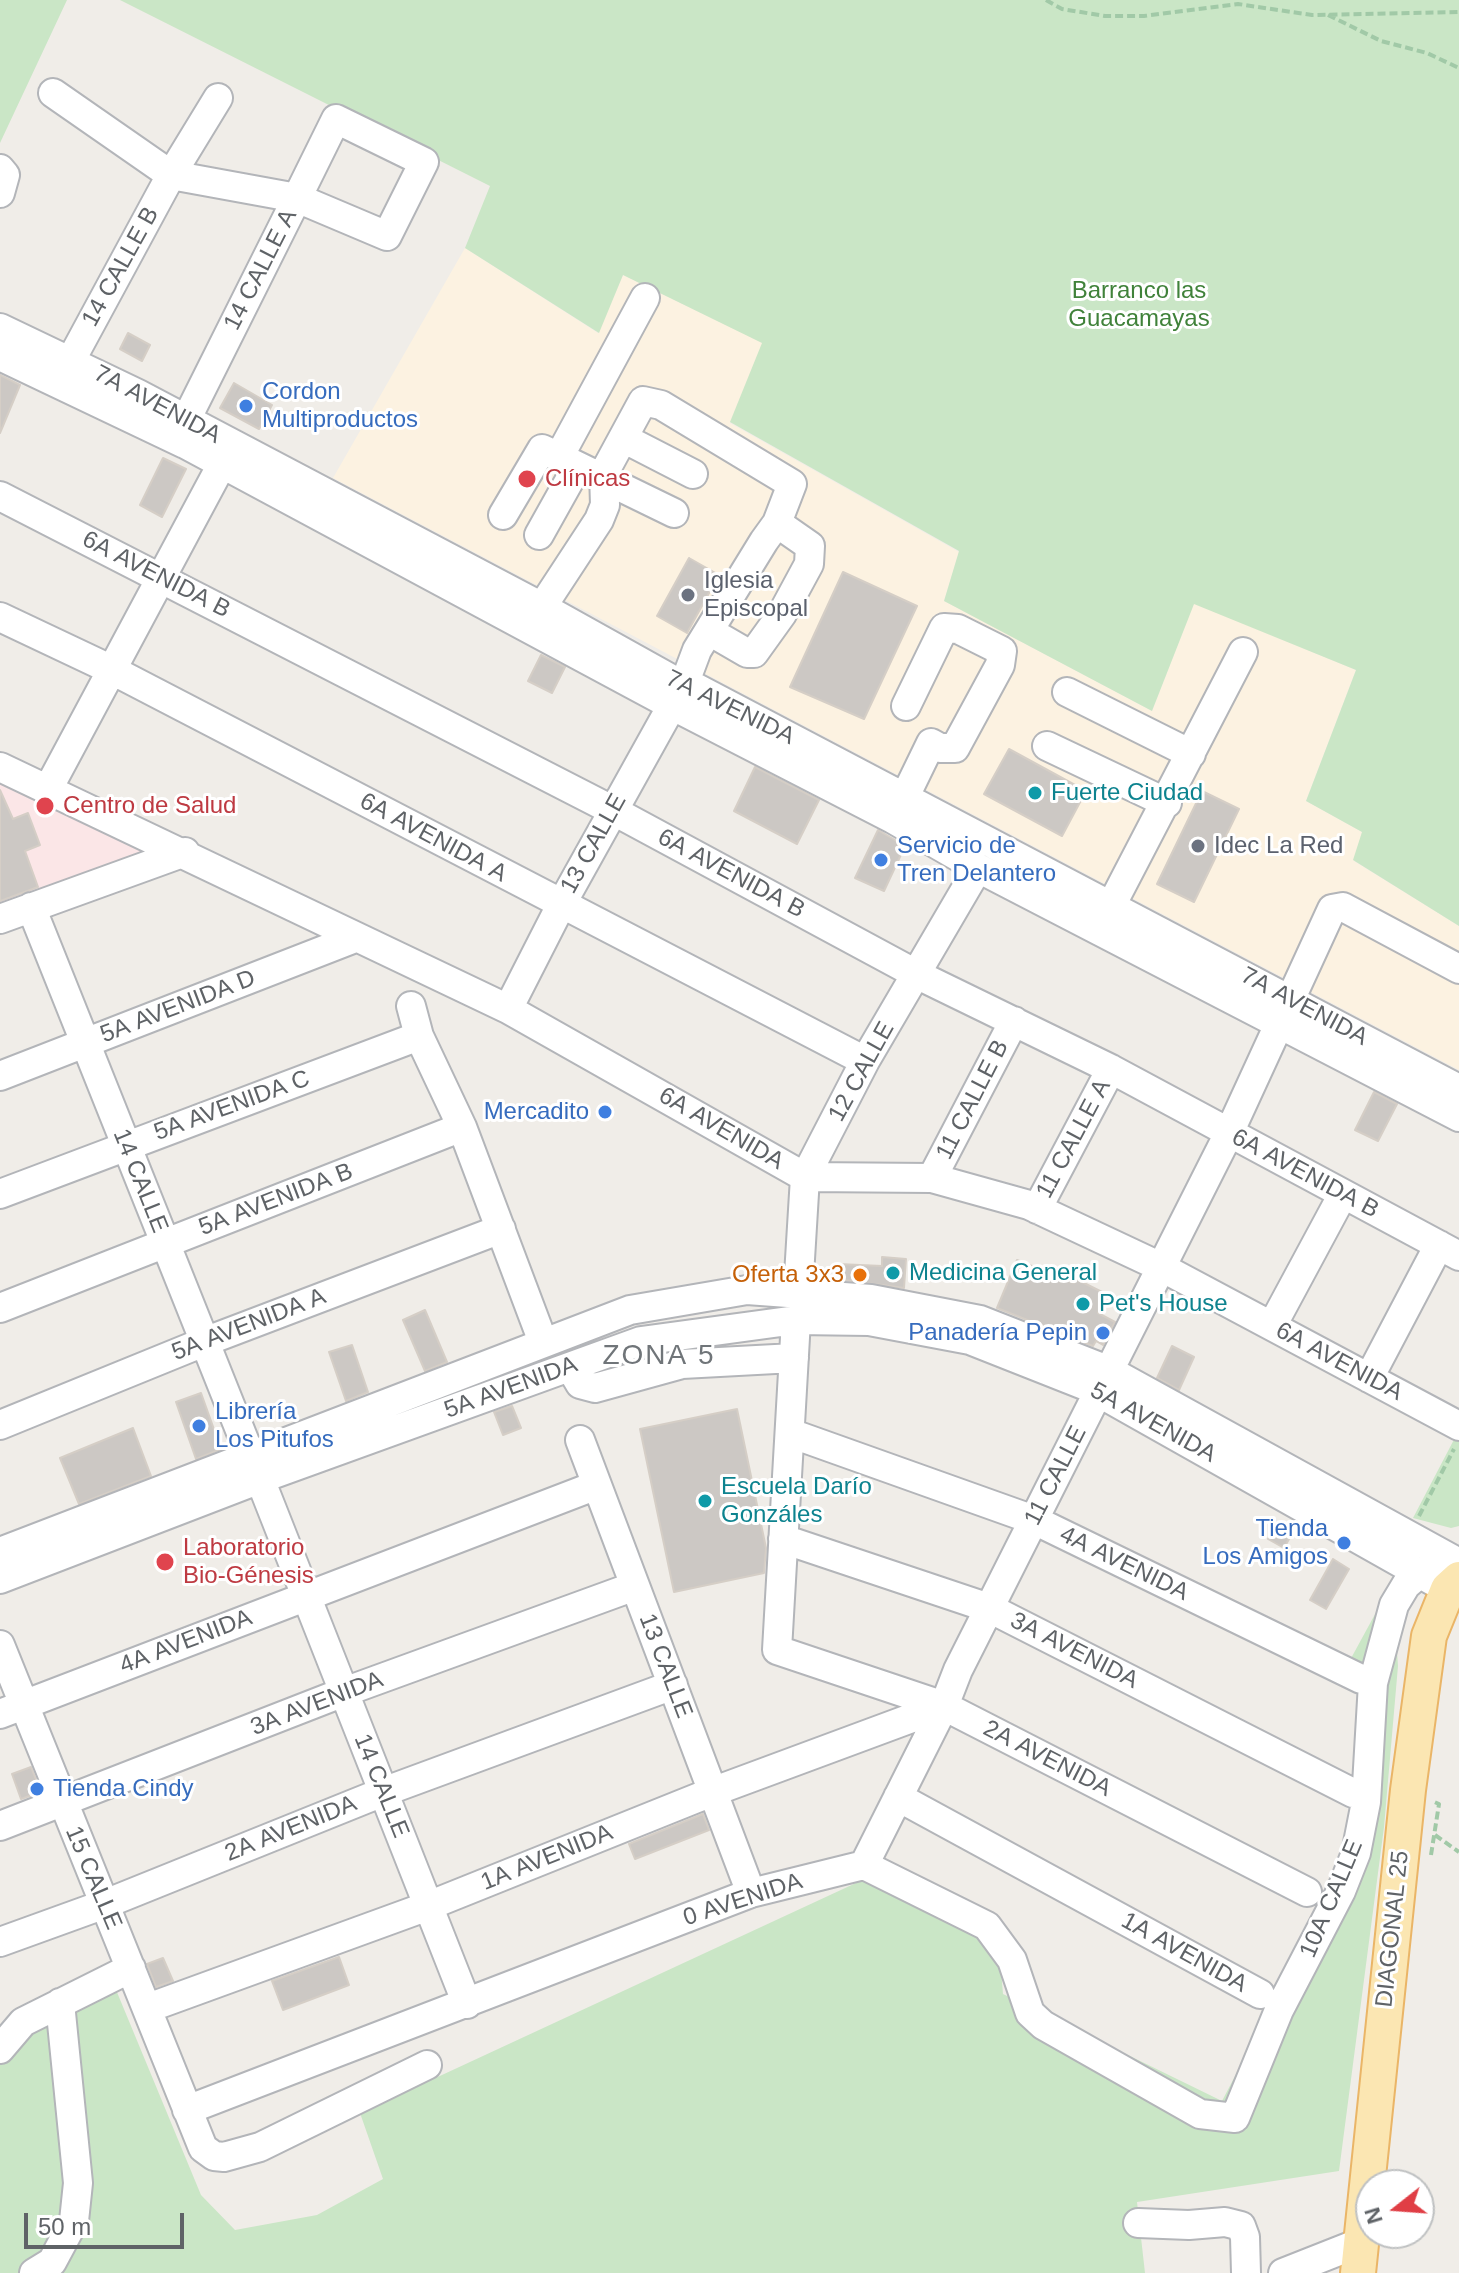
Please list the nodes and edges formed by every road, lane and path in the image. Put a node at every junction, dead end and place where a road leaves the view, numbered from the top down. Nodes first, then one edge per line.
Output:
1 (1046, 0) edge
2 (1459, 12) edge
3 (1326, 14) junction
4 (1459, 68) edge
5 (53, 93) dead end
6 (218, 98) dead end
7 (171, 175) junction
8 (297, 198) junction
9 (645, 298) dead end
10 (0, 328) edge
11 (0, 356) edge
12 (71, 360) junction
13 (186, 420) junction
14 (623, 438) junction
15 (568, 462) junction
16 (222, 464) junction
17 (693, 474) dead end
18 (604, 481) junction
19 (0, 496) edge
20 (674, 513) dead end
21 (503, 515) dead end
22 (777, 523) junction
23 (539, 535) dead end
24 (160, 577) junction
25 (542, 607) junction
26 (0, 617) edge
27 (709, 631) junction
28 (1243, 652) dead end
29 (110, 669) junction
30 (1067, 692) dead end
31 (678, 694) junction
32 (906, 706) dead end
33 (1047, 746) dead end
34 (1191, 754) junction
35 (0, 767) edge
36 (47, 791) junction
37 (1167, 803) junction
38 (899, 808) junction
39 (612, 810) junction
40 (185, 852) junction
41 (978, 868) junction
42 (561, 905) junction
43 (1111, 906) junction
44 (31, 907) junction
45 (0, 919) edge
46 (355, 938) junction
47 (1459, 969) edge
48 (918, 975) junction
49 (411, 1006) dead end
50 (508, 1009) junction
51 (1283, 1011) junction
52 (1014, 1021) junction
53 (419, 1036) junction
54 (85, 1043) junction
55 (865, 1061) junction
56 (1111, 1069) junction
57 (0, 1076) edge
58 (1459, 1089) edge
59 (1459, 1117) edge
60 (462, 1127) junction
61 (1229, 1133) junction
62 (125, 1145) junction
63 (805, 1177) junction
64 (932, 1178) junction
65 (0, 1194) edge
66 (1343, 1194) junction
67 (1037, 1209) junction
68 (501, 1229) junction
69 (165, 1243) junction
70 (1449, 1250) edge
71 (1161, 1267) junction
72 (798, 1292) junction
73 (0, 1308) edge
74 (796, 1320) junction
75 (1272, 1326) junction
76 (204, 1342) junction
77 (543, 1342) junction
78 (794, 1358) junction
79 (570, 1367) junction
80 (1369, 1378) junction
81 (1104, 1381) junction
82 (0, 1425) edge
83 (1459, 1426) edge
84 (790, 1433) junction
85 (580, 1440) dead end
86 (1459, 1441) edge
87 (255, 1467) junction
88 (597, 1485) junction
89 (1034, 1520) junction
90 (1408, 1535) junction
91 (783, 1539) junction
92 (0, 1552) edge
93 (0, 1579) edge
94 (1451, 1579) edge
95 (635, 1586) junction
96 (306, 1595) junction
97 (989, 1608) junction
98 (0, 1645) edge
99 (1361, 1679) dead end
100 (673, 1685) junction
101 (344, 1692) junction
102 (944, 1706) junction
103 (12, 1710) edge
104 (383, 1792) junction
105 (712, 1792) junction
106 (1353, 1793) dead end
107 (898, 1797) junction
108 (61, 1802) junction
109 (1437, 1816) dead end
110 (0, 1826) edge
111 (1435, 1835) junction
112 (1459, 1852) edge
113 (1431, 1855) dead end
114 (864, 1865) junction
115 (1307, 1892) dead end
116 (751, 1893) junction
117 (105, 1904) junction
118 (428, 1906) junction
119 (0, 1942) edge
120 (131, 1968) junction
121 (1260, 1994) dead end
122 (60, 2003) junction
123 (467, 2004) junction
124 (148, 2008) junction
125 (0, 2049) edge
126 (427, 2065) dead end
127 (187, 2110) junction
128 (1138, 2223) dead end
129 (1358, 2258) edge
130 (34, 2273) edge
131 (1246, 2273) edge
132 (1283, 2273) edge

1 - 3 path
2 - 3 path
3 - 4 path
5 - 7 street
6 - 7 street, 14 CALLE B
7 - 8 street
7 - 12 street, 14 CALLE B
8 - 8 street, 14 CALLE A
8 - 13 street, 14 CALLE A
9 - 15 street
10 - 12 street, 7A AVENIDA
11 - 16 street, 7A AVENIDA
12 - 13 street, 7A AVENIDA
13 - 25 street, 7A AVENIDA
14 - 17 street
14 - 18 street
14 - 22 street, 13 CALLE
15 - 18 street
15 - 21 street
15 - 23 street
16 - 24 street
16 - 31 street, 7A AVENIDA
18 - 20 street
18 - 25 street
19 - 24 street, 6A AVENIDA B
22 - 27 street, 13 CALLE
22 - 27 street
24 - 29 street
24 - 39 street, 6A AVENIDA B
25 - 31 street, 7A AVENIDA
26 - 29 street, 6A AVENIDA A
27 - 31 street, 13 CALLE
28 - 34 street
29 - 36 street
29 - 42 street, 6A AVENIDA A
30 - 34 street
31 - 38 street, 7A AVENIDA
31 - 39 street, 13 CALLE
32 - 38 street
33 - 37 street
34 - 37 street
35 - 36 street, 6A AVENIDA
36 - 40 street, 6A AVENIDA
37 - 43 street
38 - 41 street, 7A AVENIDA
38 - 43 street, 7A AVENIDA
39 - 42 street, 13 CALLE
39 - 48 street, 6A AVENIDA B
40 - 44 street
40 - 46 street, 6A AVENIDA
41 - 48 street, 12 CALLE
41 - 51 street, 7A AVENIDA
42 - 50 street, 13 CALLE
42 - 55 street, 6A AVENIDA A
43 - 51 street, 7A AVENIDA
44 - 45 street
44 - 54 street, 14 CALLE
46 - 50 street, 6A AVENIDA
46 - 54 street, 5A AVENIDA D
47 - 51 street, 11 CALLE
48 - 52 street, 6A AVENIDA B
48 - 55 street, 12 CALLE
49 - 53 street
50 - 63 street, 6A AVENIDA
51 - 58 street, 7A AVENIDA
51 - 59 street, 7A AVENIDA
51 - 61 street, 11 CALLE
52 - 56 street, 6A AVENIDA B
52 - 64 street, 11 CALLE B
53 - 60 street
53 - 62 street, 5A AVENIDA C
54 - 57 street, 5A AVENIDA D
54 - 62 street, 14 CALLE
55 - 63 street, 12 CALLE
56 - 61 street, 6A AVENIDA B
56 - 67 street, 11 CALLE A
60 - 68 street
60 - 69 street, 5A AVENIDA B
61 - 66 street, 6A AVENIDA B
61 - 71 street, 11 CALLE
62 - 65 street, 5A AVENIDA C
62 - 69 street, 14 CALLE
63 - 64 street, 6A AVENIDA
63 - 72 street, 12 CALLE
64 - 67 street, 6A AVENIDA
66 - 70 street, 6A AVENIDA B
66 - 75 street
67 - 71 street, 6A AVENIDA
68 - 76 street, 5A AVENIDA A
68 - 77 street
69 - 73 street, 5A AVENIDA B
69 - 76 street, 14 CALLE
70 - 80 street
71 - 75 street, 6A AVENIDA
71 - 81 street, 11 CALLE
72 - 77 street, 5A AVENIDA
72 - 81 street, 5A AVENIDA
74 - 78 street
74 - 79 street, 5A AVENIDA
74 - 81 street, 5A AVENIDA
75 - 80 street, 6A AVENIDA
76 - 82 street, 5A AVENIDA A
76 - 87 street, 14 CALLE
77 - 87 street, 5A AVENIDA
78 - 79 street
78 - 84 street
79 - 87 street, 5A AVENIDA
80 - 83 street, 6A AVENIDA
81 - 89 street, 11 CALLE
81 - 90 street, 5A AVENIDA
81 - 94 street, 5A AVENIDA
84 - 89 street, 4A AVENIDA
84 - 91 street
85 - 88 street, 13 CALLE
86 - 90 path
87 - 92 street, 5A AVENIDA
87 - 93 street, 5A AVENIDA
87 - 96 street, 14 CALLE
88 - 95 street, 13 CALLE
88 - 96 street, 4A AVENIDA
89 - 97 street, 11 CALLE
89 - 99 street, 4A AVENIDA
90 - 94 street, 5A AVENIDA
91 - 97 street, 3A AVENIDA
91 - 102 street, 2A AVENIDA
94 - 114 street, 10A CALLE
94 - 129 main road, DIAGONAL 25
95 - 100 street, 13 CALLE
95 - 101 street, 3A AVENIDA
96 - 101 street, 14 CALLE
96 - 103 street, 4A AVENIDA
97 - 102 street, 11 CALLE
97 - 106 street, 3A AVENIDA
98 - 103 street, 15 CALLE
100 - 104 street, 2A AVENIDA
100 - 105 street, 13 CALLE
101 - 104 street, 14 CALLE
101 - 108 street, 3A AVENIDA
102 - 105 street, 1A AVENIDA
102 - 107 street, 11 CALLE
102 - 115 street, 2A AVENIDA
103 - 108 street, 15 CALLE
104 - 117 street, 2A AVENIDA
104 - 118 street, 14 CALLE
105 - 116 street, 13 CALLE
105 - 118 street, 1A AVENIDA
107 - 114 street, 11 CALLE
107 - 121 street, 1A AVENIDA
108 - 110 street, 3A AVENIDA
108 - 117 street, 15 CALLE
109 - 111 path
111 - 112 path
111 - 113 path
114 - 116 street, 0 AVENIDA
116 - 123 street, 0 AVENIDA
117 - 119 street, 2A AVENIDA
117 - 120 street, 15 CALLE
118 - 123 street, 14 CALLE
118 - 124 street, 1A AVENIDA
120 - 122 street
120 - 124 street, 15 CALLE
122 - 125 street
122 - 130 street
123 - 127 street, 0 AVENIDA
124 - 127 street, 15 CALLE
126 - 127 street, 15 CALLE
128 - 131 street
129 - 132 street

